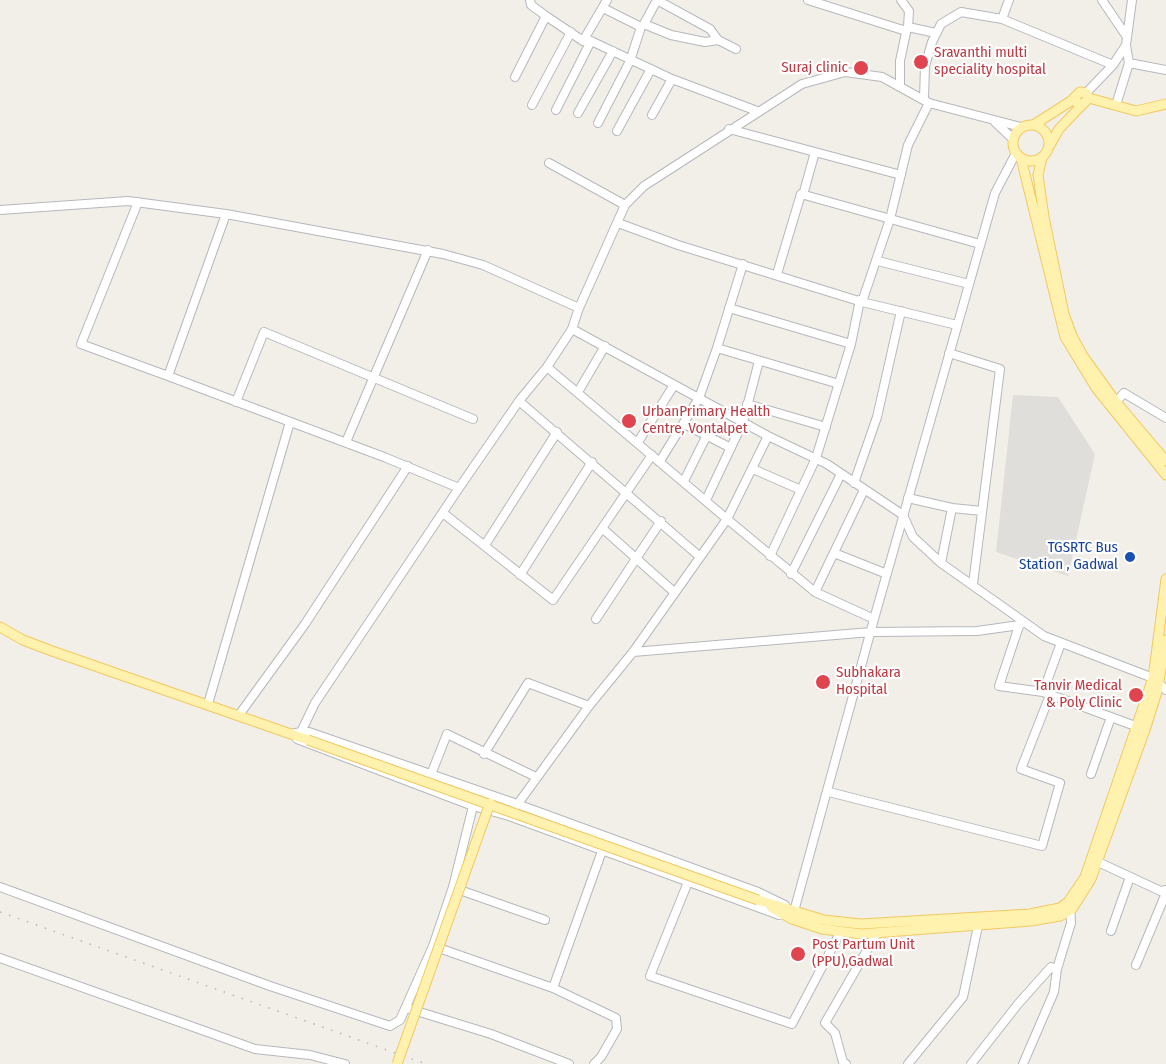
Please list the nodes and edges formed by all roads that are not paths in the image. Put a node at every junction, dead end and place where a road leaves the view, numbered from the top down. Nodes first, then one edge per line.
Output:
1 (530, 0) edge
2 (607, 0) edge
3 (808, 0) edge
4 (901, 0) edge
5 (1009, 0) edge
6 (1102, 0) edge
7 (1132, 0) edge
8 (603, 8) junction
9 (546, 16) junction
10 (1002, 19) junction
11 (643, 25) junction
12 (907, 29) junction
13 (571, 32) junction
14 (936, 33) junction
15 (718, 40) junction
16 (587, 41) junction
17 (1126, 41) junction
18 (736, 49) dead end
19 (613, 51) junction
20 (630, 61) junction
21 (1129, 63) junction
22 (1113, 65) junction
23 (651, 69) junction
24 (1166, 70) edge
25 (515, 77) dead end
26 (672, 79) junction
27 (900, 86) junction
28 (1083, 98) junction
29 (927, 101) junction
30 (1166, 104) edge
31 (532, 105) dead end
32 (1116, 105) junction
33 (556, 110) dead end
34 (756, 111) junction
35 (578, 113) dead end
36 (652, 115) dead end
37 (992, 119) junction
38 (598, 123) dead end
39 (1035, 124) junction
40 (1021, 127) junction
41 (729, 129) junction
42 (617, 131) dead end
43 (1014, 139) junction
44 (1049, 146) junction
45 (815, 152) junction
46 (1019, 155) junction
47 (1042, 158) junction
48 (549, 164) dead end
49 (900, 175) junction
50 (803, 195) junction
51 (138, 202) junction
52 (625, 205) junction
53 (0, 210) edge
54 (226, 213) junction
55 (890, 219) junction
56 (618, 223) junction
57 (980, 244) junction
58 (428, 250) junction
59 (878, 261) junction
60 (742, 264) junction
61 (777, 274) junction
62 (969, 284) junction
63 (862, 301) junction
64 (579, 308) junction
65 (729, 308) junction
66 (901, 311) junction
67 (957, 325) junction
68 (572, 329) junction
69 (851, 344) junction
70 (605, 346) junction
71 (717, 348) junction
72 (949, 353) junction
73 (759, 361) junction
74 (547, 367) junction
75 (168, 376) junction
76 (374, 376) junction
77 (839, 384) junction
78 (674, 385) junction
79 (578, 392) junction
80 (699, 398) junction
81 (519, 401) junction
82 (236, 402) junction
83 (1116, 402) junction
84 (747, 404) junction
85 (1166, 418) edge
86 (473, 419) dead end
87 (290, 422) junction
88 (743, 422) junction
89 (684, 424) junction
90 (826, 427) junction
91 (557, 432) junction
92 (768, 436) junction
93 (706, 437) junction
94 (346, 442) junction
95 (638, 442) junction
96 (731, 448) junction
97 (652, 456) junction
98 (816, 458) junction
99 (660, 461) junction
100 (1166, 461) edge
101 (592, 462) junction
102 (408, 466) junction
103 (753, 469) junction
104 (841, 474) junction
105 (1166, 475) edge
106 (684, 482) junction
107 (854, 483) junction
108 (459, 488) junction
109 (801, 490) junction
110 (864, 490) junction
111 (628, 492) junction
112 (908, 498) junction
113 (706, 500) junction
114 (952, 508) junction
115 (982, 511) junction
116 (443, 513) junction
117 (903, 515) junction
118 (727, 519) junction
119 (661, 521) junction
120 (602, 528) junction
121 (485, 545) junction
122 (834, 553) junction
123 (699, 556) junction
124 (770, 556) junction
125 (636, 560) junction
126 (941, 563) junction
127 (791, 574) junction
128 (887, 574) junction
129 (520, 575) junction
130 (1166, 579) edge
131 (973, 584) junction
132 (674, 592) junction
133 (814, 592) junction
134 (596, 619) dead end
135 (874, 619) junction
136 (1021, 622) junction
137 (2, 630) edge
138 (871, 632) junction
139 (1166, 640) edge
140 (1061, 643) junction
141 (633, 652) junction
142 (1162, 664) edge
143 (1156, 680) junction
144 (1166, 690) edge
145 (1046, 693) junction
146 (208, 704) junction
147 (589, 706) junction
148 (239, 715) junction
149 (1111, 717) junction
150 (1138, 727) junction
151 (296, 733) junction
152 (484, 754) junction
153 (431, 774) junction
154 (1091, 774) dead end
155 (536, 777) junction
156 (426, 789) junction
157 (829, 792) junction
158 (490, 803) junction
159 (517, 804) junction
160 (473, 806) junction
161 (509, 816) junction
162 (602, 851) junction
163 (1098, 862) junction
164 (1130, 877) junction
165 (688, 882) junction
166 (0, 887) edge
167 (453, 887) junction
168 (1166, 892) edge
169 (1070, 906) junction
170 (793, 915) junction
171 (545, 920) dead end
172 (978, 926) junction
173 (1111, 931) dead end
174 (840, 933) junction
175 (877, 933) junction
176 (433, 946) junction
177 (0, 958) edge
178 (1136, 965) dead end
179 (1057, 969) junction
180 (553, 988) junction
181 (406, 1008) junction
182 (345, 1064) edge
183 (397, 1064) edge
184 (569, 1064) edge
185 (594, 1064) edge
186 (846, 1064) edge
187 (908, 1064) edge
188 (971, 1064) edge
189 (1023, 1064) edge

1 - 9 street
2 - 8 street
3 - 12 street
4 - 12 street
5 - 10 street
6 - 17 street
7 - 17 street
8 - 11 street
8 - 16 street
9 - 13 street
9 - 25 street
10 - 14 street
10 - 22 street
11 - 15 street
11 - 15 street
11 - 20 street
12 - 14 street
12 - 27 street
13 - 16 street
13 - 31 street
14 - 29 street
15 - 18 street
16 - 19 street
16 - 33 street
17 - 21 street
17 - 22 street
19 - 20 street
19 - 35 street
20 - 23 street
20 - 38 street
21 - 24 street
21 - 32 street
22 - 28 street
23 - 26 street
23 - 42 street
26 - 34 street
26 - 36 street
27 - 29 street
27 - 34 street
28 - 32 main road
28 - 39 main road
28 - 44 main road
29 - 37 street
29 - 49 street
30 - 32 main road
34 - 41 street
37 - 40 street
37 - 43 street
39 - 40 main road
39 - 44 main road
40 - 43 main road
41 - 45 street
41 - 52 street
43 - 46 main road
44 - 47 main road
45 - 49 street
45 - 50 street
46 - 47 main road
46 - 57 street
46 - 105 main road
47 - 83 main road
48 - 52 street
49 - 55 street
50 - 55 street
50 - 61 street
51 - 53 street
51 - 54 street
51 - 75 street
52 - 56 street
54 - 58 street
54 - 75 street
55 - 57 street
55 - 59 street
56 - 60 street
56 - 64 street
57 - 62 street
58 - 64 street
58 - 76 street
59 - 62 street
59 - 63 street
60 - 61 street
60 - 65 street
61 - 63 street
62 - 67 street
63 - 66 street
63 - 69 street
64 - 68 street
65 - 69 street
65 - 71 street
66 - 67 street
66 - 107 street
67 - 72 street
68 - 70 street
68 - 74 street
69 - 77 street
70 - 78 street
70 - 79 street
71 - 73 street
71 - 80 street
72 - 112 street
72 - 115 street
73 - 77 street
73 - 84 street
74 - 79 street
74 - 81 street
75 - 82 street
76 - 82 street
76 - 86 street
76 - 94 street
77 - 90 street
78 - 80 street
78 - 95 street
79 - 95 street
80 - 88 street
80 - 89 street
81 - 91 street
81 - 108 street
82 - 87 street
83 - 85 street
83 - 100 main road
84 - 88 street
84 - 90 street
87 - 94 street
87 - 146 street
88 - 92 street
88 - 96 street
89 - 93 street
89 - 99 street
90 - 98 street
91 - 101 street
91 - 121 street
92 - 98 street
92 - 103 street
93 - 96 street
93 - 106 street
94 - 102 street
95 - 97 street
96 - 113 street
97 - 99 street
97 - 111 street
98 - 104 street
98 - 109 street
99 - 106 street
101 - 111 street
101 - 129 street
102 - 108 street
102 - 148 street
103 - 109 street
103 - 118 street
104 - 107 street
104 - 127 street
106 - 113 street
107 - 110 street
108 - 116 street
109 - 124 street
110 - 117 street
110 - 122 street
111 - 119 street
111 - 120 street
112 - 114 street
112 - 117 street
113 - 118 street
114 - 115 street
114 - 126 street
115 - 131 street
116 - 121 street
116 - 151 street
117 - 126 street
117 - 128 street
118 - 123 street
118 - 124 street
119 - 123 street
119 - 125 street
120 - 125 street
120 - 129 street
121 - 129 street
122 - 128 street
122 - 133 street
123 - 132 street
124 - 127 street
125 - 132 street
125 - 134 street
126 - 131 street
127 - 133 street
128 - 135 street
130 - 142 main road
131 - 136 street
132 - 141 street
133 - 135 street
135 - 138 street
136 - 138 street
136 - 140 street
136 - 145 street
137 - 146 main road
138 - 141 street
138 - 157 street
139 - 142 main road
140 - 143 street
140 - 145 street
141 - 147 street
142 - 143 main road
143 - 144 street
143 - 150 main road
143 - 163 main road
145 - 149 street
145 - 157 street
146 - 148 main road
147 - 152 street
147 - 155 street
148 - 151 main road
149 - 150 street
149 - 154 street
150 - 169 main road
151 - 153 street
151 - 156 street
151 - 158 main road, bridge
152 - 153 street
152 - 155 street
153 - 156 street
153 - 159 street
155 - 159 street
156 - 160 street
157 - 170 street
158 - 170 main road, bridge
158 - 183 main road, bridge
159 - 161 street
159 - 170 street
160 - 161 street
160 - 167 street
161 - 162 street
162 - 165 street
162 - 180 street
163 - 164 street
163 - 169 main road
164 - 168 street
164 - 173 street
165 - 170 street
165 - 174 street
166 - 181 street
167 - 171 street
167 - 176 street
168 - 178 street
169 - 170 main road
169 - 172 main road
169 - 179 street
170 - 174 main road
172 - 175 main road
172 - 187 street
174 - 175 main road
175 - 186 street
176 - 180 street
176 - 181 street
177 - 182 street
179 - 188 street
179 - 189 street
180 - 185 street
181 - 184 street

